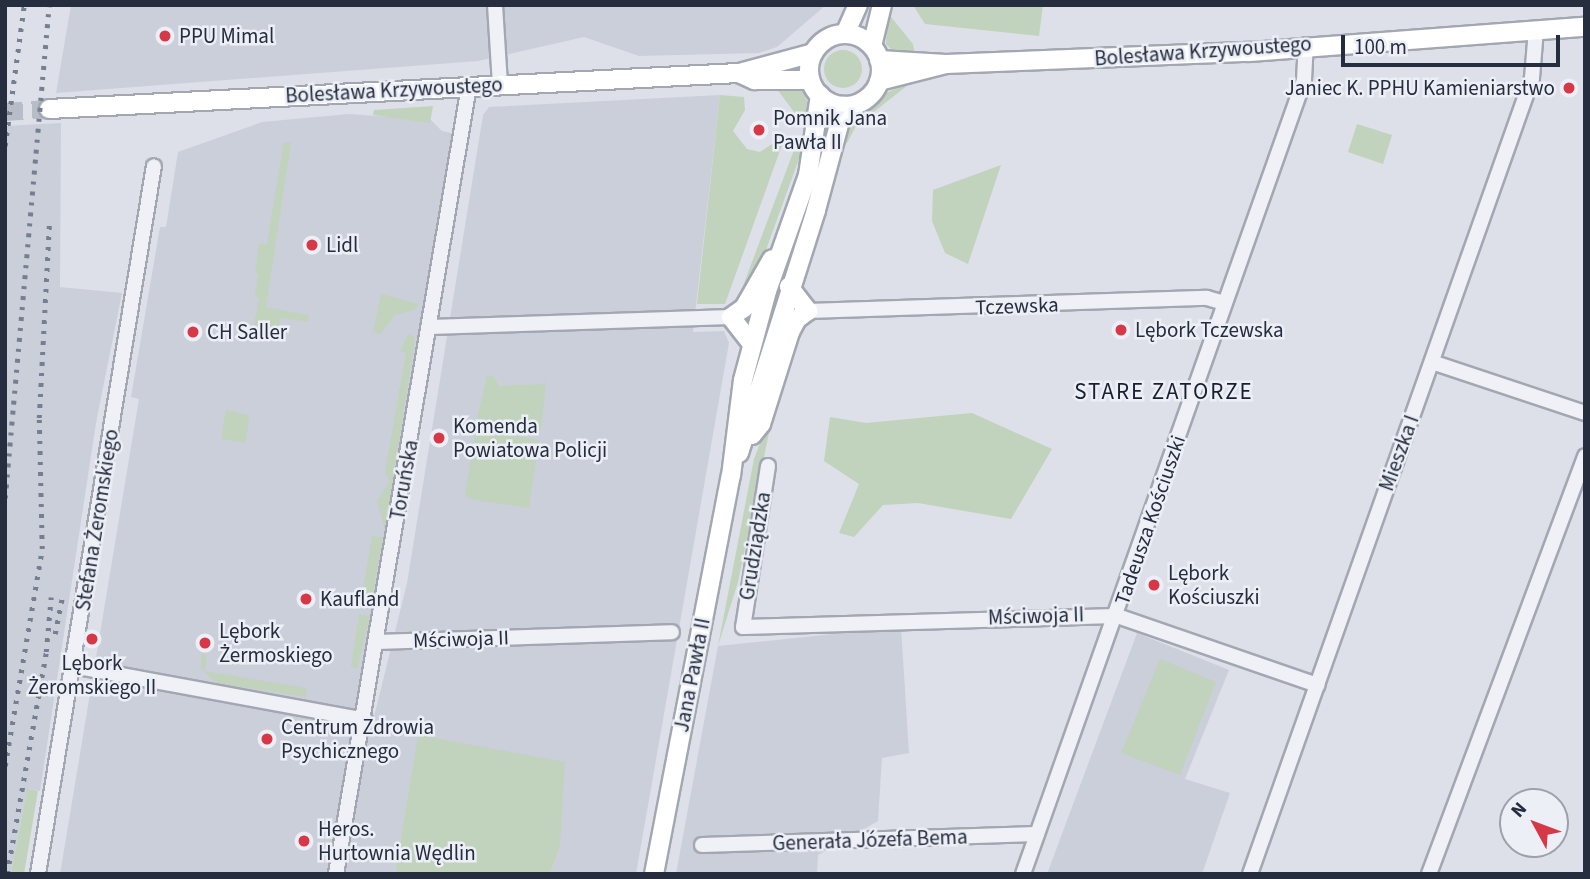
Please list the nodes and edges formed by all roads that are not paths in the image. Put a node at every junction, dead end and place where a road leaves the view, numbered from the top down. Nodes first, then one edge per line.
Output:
1 (495, 5) edge
2 (858, 5) edge
3 (882, 5) edge
4 (1585, 27) edge
5 (1536, 29) junction
6 (845, 34) junction
7 (1306, 45) junction
8 (813, 53) junction
9 (876, 53) junction
10 (946, 64) junction
11 (739, 74) junction
12 (810, 80) junction
13 (879, 81) junction
14 (500, 84) junction
15 (469, 86) junction
16 (820, 96) junction
17 (844, 106) junction
18 (49, 109) tunnel mouth
19 (154, 166) dead end
20 (783, 245) junction
21 (789, 287) junction
22 (1224, 303) junction
23 (808, 311) junction
24 (731, 317) junction
25 (430, 327) junction
26 (752, 344) junction
27 (1432, 362) junction
28 (1585, 413) edge
29 (741, 448) junction
30 (1585, 456) edge
31 (768, 466) dead end
32 (730, 476) junction
33 (1117, 616) junction
34 (743, 626) joint
35 (672, 632) dead end
36 (376, 642) junction
37 (72, 666) junction
38 (1317, 685) junction
39 (365, 720) junction
40 (1035, 839) junction
41 (702, 845) dead end
42 (38, 874) edge
43 (336, 874) edge
44 (654, 874) edge
45 (1023, 874) edge
46 (1250, 874) edge
47 (1429, 874) edge

1 - 14 street
2 - 6 main road
3 - 9 main road
4 - 5 main road, Bolesława Krzywoustego
5 - 7 main road, Bolesława Krzywoustego
5 - 27 street, Mieszka I
6 - 8 main road
6 - 9 main road
7 - 10 main road, Bolesława Krzywoustego
7 - 22 street, Tadeusza Kościuszki
8 - 11 main road, Bolesława Krzywoustego
8 - 12 main road
9 - 10 main road, Bolesława Krzywoustego
9 - 13 main road
10 - 13 main road, Bolesława Krzywoustego
11 - 12 main road, Bolesława Krzywoustego
11 - 14 main road, Bolesława Krzywoustego
12 - 16 main road
13 - 17 main road
14 - 15 main road, Bolesława Krzywoustego
15 - 18 main road, Bolesława Krzywoustego
15 - 25 street, Toruńska
16 - 17 main road
16 - 20 main road, Jana Pawła II
17 - 21 main road, Jana Pawła II
19 - 37 street, Stefana Żeromskiego
20 - 24 main road
20 - 26 main road, Jana Pawła II
21 - 23 main road
21 - 29 main road, Jana Pawła II
22 - 23 street, Tczewska
22 - 33 street, Tadeusza Kościuszki
23 - 29 main road
24 - 25 street
24 - 26 main road
25 - 36 street, Toruńska
26 - 32 main road, Jana Pawła II
27 - 28 street
27 - 38 street, Mieszka I
29 - 32 main road, Jana Pawła II
30 - 47 street
31 - 34 street, Grudziądzka
32 - 44 main road, Jana Pawła II
33 - 34 street, Mściwoja II
33 - 38 street, Mściwoja II
33 - 40 street, Tadeusza Kościuszki
35 - 36 street, Mściwoja II
36 - 39 street, Toruńska
37 - 39 street
37 - 42 street, Stefana Żeromskiego
38 - 46 street, Mieszka I
39 - 43 street, Toruńska
40 - 41 street, Generała Józefa Bema
40 - 45 street, Tadeusza Kościuszki

